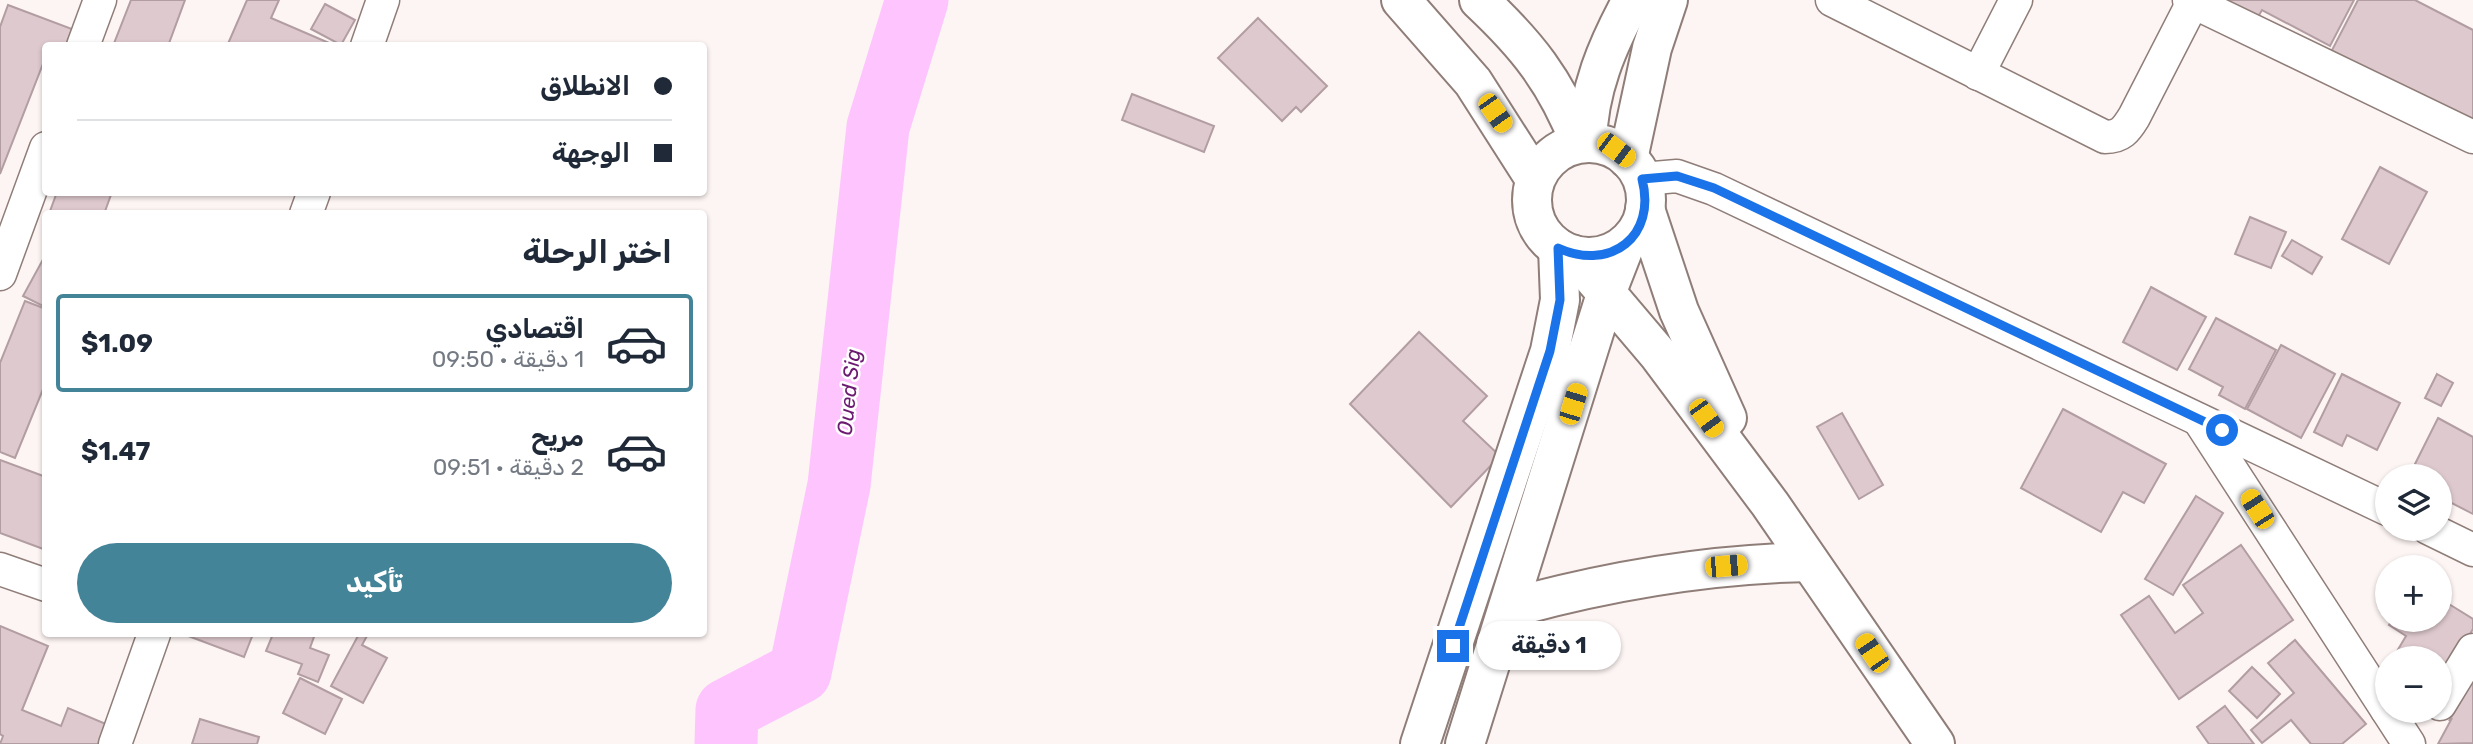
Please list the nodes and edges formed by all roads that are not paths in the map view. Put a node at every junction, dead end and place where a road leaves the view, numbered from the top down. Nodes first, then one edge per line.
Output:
1 (100, 0) edge
2 (383, 0) edge
3 (1401, 0) edge
4 (1479, 0) edge
5 (1633, 0) edge
6 (1668, 0) edge
7 (1832, 0) edge
8 (2016, 0) edge
9 (2191, 1) edge
10 (1866, 7) edge
11 (84, 42) edge
12 (368, 42) edge
13 (1979, 74) junction
14 (2473, 137) edge
15 (1584, 143) junction
16 (42, 158) edge
17 (1535, 179) junction
18 (1639, 182) junction
19 (1625, 245) junction
20 (1566, 252) junction
21 (3, 256) edge
22 (1607, 290) junction
23 (2199, 419) junction
24 (2375, 503) edge
25 (1770, 505) junction
26 (2452, 540) edge
27 (2473, 550) edge
28 (1810, 562) junction
29 (0, 569) edge
30 (42, 584) edge
31 (1510, 608) junction
32 (153, 637) edge
33 (2473, 650) edge
34 (2452, 684) edge
35 (2375, 691) edge
36 (2395, 723) edge
37 (2428, 723) edge
38 (115, 744) edge
39 (1420, 744) edge
40 (1465, 744) edge
41 (1934, 744) edge
42 (2409, 744) edge
43 (2415, 744) edge

1 - 11 street
2 - 12 street
3 - 17 main road
4 - 15 main road
5 - 15 main road
6 - 18 main road
7 - 10 street
8 - 13 street
9 - 13 street
9 - 14 street
10 - 13 street
15 - 17 main road
15 - 18 main road
16 - 21 street
17 - 20 main road
18 - 19 main road
18 - 23 street
18 - 25 main road
19 - 20 main road
19 - 22 main road
20 - 22 main road
20 - 39 main road
22 - 25 main road
22 - 31 main road
23 - 24 street
23 - 35 street
25 - 28 main road
26 - 27 street
28 - 31 main road
28 - 41 main road
29 - 30 street
31 - 40 main road
32 - 38 street
33 - 34 street
36 - 42 street
37 - 43 street

